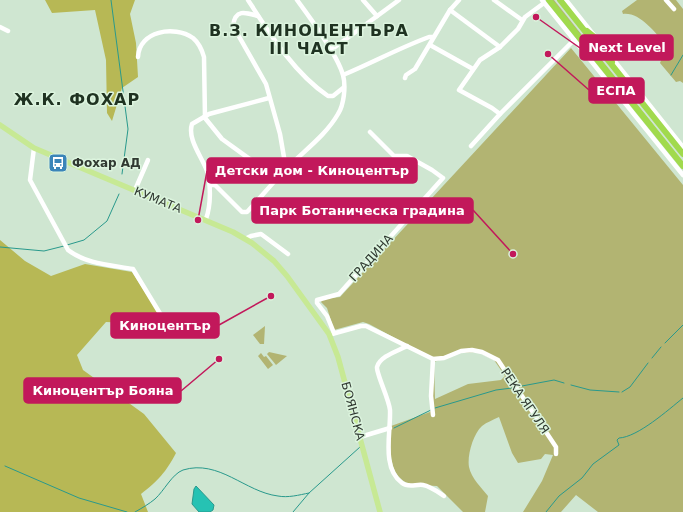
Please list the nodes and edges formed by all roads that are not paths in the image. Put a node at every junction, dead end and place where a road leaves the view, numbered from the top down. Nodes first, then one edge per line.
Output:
1 (248, 0) edge
2 (297, 0) edge
3 (363, 0) edge
4 (400, 0) edge
5 (459, 0) edge
6 (494, 0) edge
7 (560, 0) edge
8 (566, 0) edge
9 (666, 0) edge
10 (545, 1) edge
11 (674, 9) dead end
12 (450, 10) junction
13 (258, 16) junction
14 (377, 16) junction
15 (522, 20) junction
16 (576, 20) junction
17 (0, 27) edge
18 (8, 31) dead end
19 (433, 37) junction
20 (597, 39) junction
21 (574, 40) junction
22 (430, 45) junction
23 (500, 47) junction
24 (331, 50) junction
25 (607, 52) junction
26 (138, 57) dead end
27 (473, 69) junction
28 (343, 75) junction
29 (620, 77) junction
30 (405, 78) dead end
31 (343, 88) junction
32 (269, 98) junction
33 (500, 114) junction
34 (205, 118) junction
35 (0, 125) edge
36 (370, 132) dead end
37 (471, 146) dead end
38 (683, 147) edge
39 (34, 148) junction
40 (683, 154) edge
41 (148, 160) dead end
42 (683, 166) edge
43 (286, 169) junction
44 (281, 175) junction
45 (683, 175) edge
46 (210, 185) junction
47 (135, 190) junction
48 (206, 219) junction
49 (245, 239) junction
50 (288, 254) dead end
51 (314, 314) joint
52 (167, 325) dead end
53 (331, 334) junction
54 (407, 346) junction
55 (433, 359) junction
56 (433, 415) dead end
57 (390, 428) junction
58 (360, 437) junction
59 (556, 454) dead end
60 (444, 496) dead end
61 (382, 512) edge

1 - 13 street
2 - 24 street
3 - 14 street
4 - 14 street
5 - 12 street
6 - 15 street
7 - 16 highway
8 - 20 street
9 - 11 street
10 - 15 street
10 - 21 street
10 - 42 highway
12 - 19 street
12 - 23 street
13 - 31 street
13 - 32 street
14 - 24 street
15 - 23 street
16 - 20 highway
16 - 29 highway
17 - 18 street
19 - 22 street
19 - 28 street
20 - 25 street
21 - 33 street
21 - 45 street
22 - 27 street
22 - 30 street
23 - 27 street
24 - 28 street
25 - 29 highway
25 - 38 street
26 - 34 street
27 - 33 street
28 - 31 street
29 - 40 highway
31 - 43 street
32 - 34 street
32 - 43 street
33 - 37 street
34 - 44 street
34 - 46 street
35 - 39 main road, КУМАТА
36 - 53 street, ГРАДИНА
39 - 47 main road, КУМАТА
39 - 52 street
41 - 47 street
43 - 44 street
44 - 46 street
46 - 48 street
47 - 48 main road, КУМАТА
48 - 49 main road, КУМАТА
49 - 50 street
49 - 51 main road, КУМАТА
51 - 53 main road, БОЯНСКА
53 - 54 street
53 - 58 main road, БОЯНСКА
54 - 55 street
54 - 57 street
55 - 56 street
55 - 59 street, РЕКА ЯГУЛЯ
57 - 58 street
57 - 60 street
58 - 61 main road, БОЯНСКА

